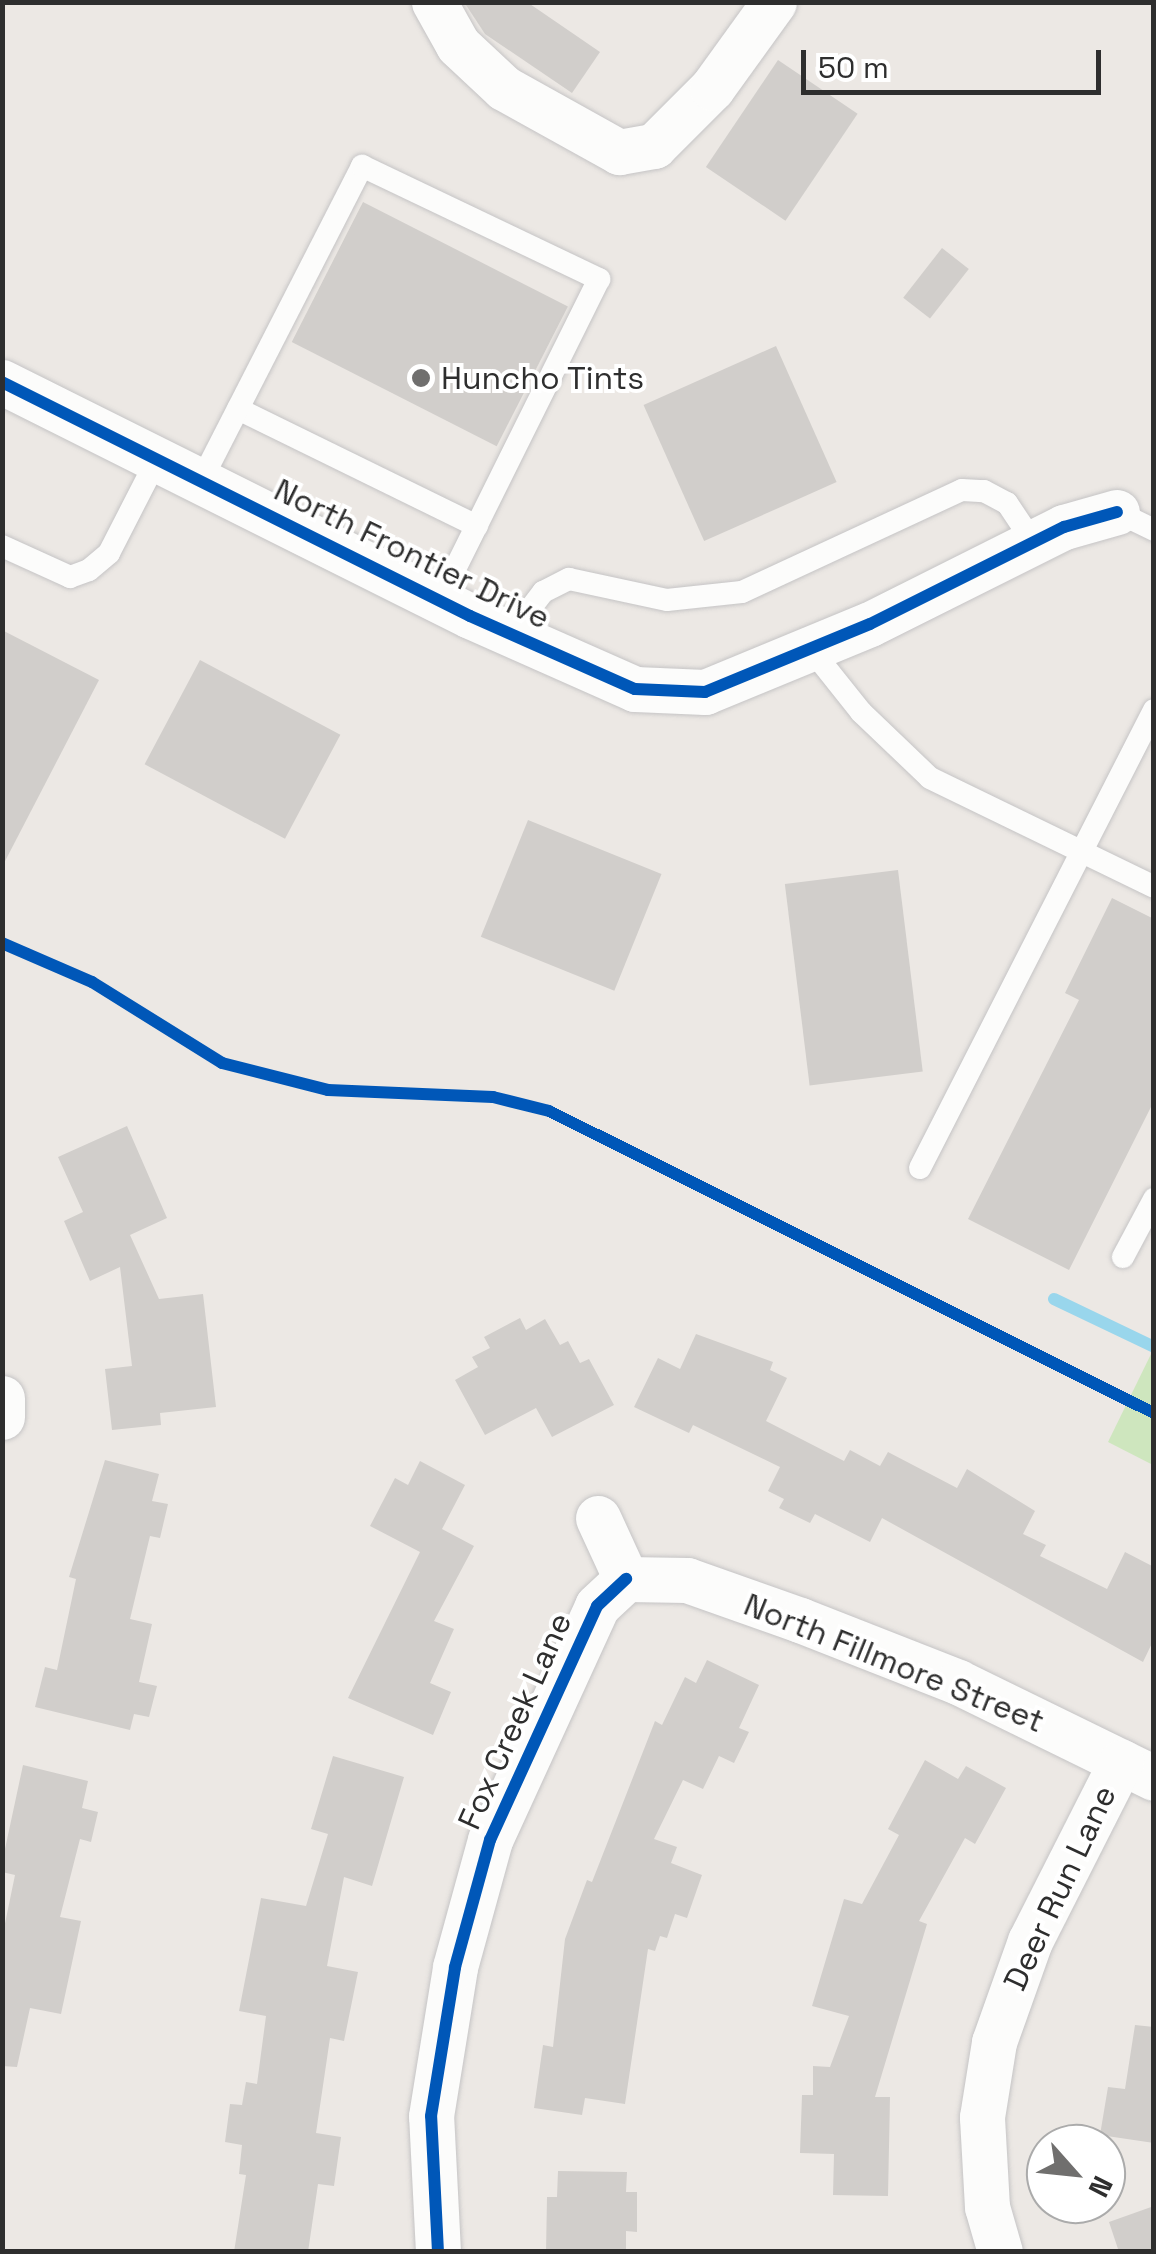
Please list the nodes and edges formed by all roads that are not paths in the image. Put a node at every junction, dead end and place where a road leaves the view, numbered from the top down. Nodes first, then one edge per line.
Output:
1 (434, 2) edge
2 (774, 2) edge
3 (2, 382) edge
4 (238, 408) junction
5 (157, 459) junction
6 (201, 481) junction
7 (1135, 521) edge
8 (477, 526) junction
9 (1033, 542) junction
10 (2, 546) edge
11 (440, 600) junction
12 (511, 634) junction
13 (810, 648) junction
14 (1154, 710) edge
15 (1082, 852) junction
16 (1154, 887) edge
17 (920, 1168) dead end
18 (1154, 1199) edge
19 (1123, 1258) dead end
20 (2, 1398) edge
21 (2, 1417) edge
22 (598, 1518) dead end
23 (626, 1579) junction
24 (1137, 1770) edge
25 (438, 2252) edge
26 (1000, 2252) edge

1 - 2 street
3 - 5 street, North Frontier Drive
4 - 6 lane
4 - 8 lane
4 - 8 lane
5 - 6 street, North Frontier Drive
5 - 10 lane
6 - 11 street, North Frontier Drive
7 - 9 street, North Frontier Drive
8 - 11 lane
9 - 12 lane
9 - 13 street, North Frontier Drive
11 - 12 street, North Frontier Drive
12 - 13 street, North Frontier Drive
13 - 15 lane
14 - 15 lane
15 - 16 lane
15 - 17 lane
18 - 19 lane
20 - 21 street
22 - 23 street
23 - 24 street, North Fillmore Street
23 - 25 street, Fox Creek Lane
24 - 26 street, Deer Run Lane

